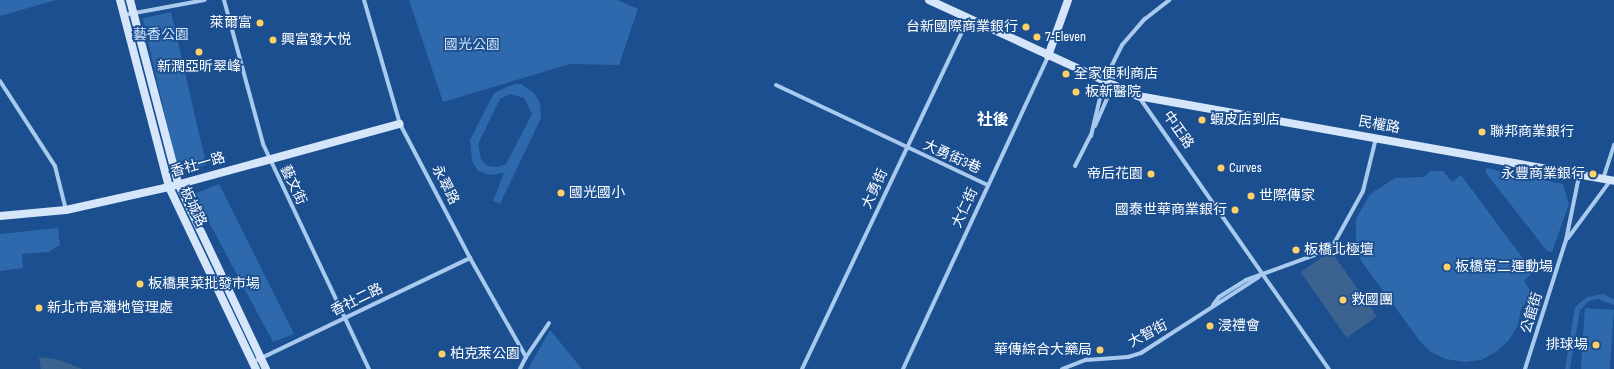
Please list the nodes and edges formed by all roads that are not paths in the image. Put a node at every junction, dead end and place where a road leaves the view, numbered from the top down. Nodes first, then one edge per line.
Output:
1 (120, 0) edge
2 (130, 0) edge
3 (205, 0) edge
4 (224, 0) edge
5 (364, 0) edge
6 (929, 0) edge
7 (1068, 0) edge
8 (1169, 0) edge
9 (134, 13) junction
10 (124, 16) junction
11 (968, 19) junction
12 (1048, 56) junction
13 (0, 81) edge
14 (1104, 81) junction
15 (1114, 84) junction
16 (776, 85) dead end
17 (1138, 96) junction
18 (400, 124) junction
19 (1091, 136) junction
20 (1376, 138) junction
21 (1614, 145) edge
22 (907, 148) junction
23 (269, 158) junction
24 (1075, 166) dead end
25 (1579, 176) junction
26 (1609, 180) edge
27 (178, 183) junction
28 (988, 185) junction
29 (169, 187) junction
30 (66, 210) junction
31 (0, 216) edge
32 (1566, 240) junction
33 (470, 258) junction
34 (1262, 275) junction
35 (344, 318) junction
36 (549, 323) dead end
37 (526, 357) junction
38 (261, 358) junction
39 (255, 366) edge
40 (266, 369) edge
41 (369, 369) edge
42 (520, 369) edge
43 (802, 369) edge
44 (903, 369) edge
45 (1062, 369) edge
46 (1329, 369) edge
47 (1525, 369) edge

1 - 10 street, 板城路
2 - 9 street, 板城路
3 - 9 street
4 - 23 street, 藝文街
5 - 18 street, 永翠路
6 - 11 street, 中正路
7 - 12 street
8 - 14 street
9 - 10 street
9 - 27 street, 板城路
10 - 29 street, 板城路
11 - 12 street, 中正路
11 - 22 street, 大勇街
12 - 14 street, 中正路
12 - 28 street, 大仁街
13 - 30 street
14 - 15 street, 中正路
14 - 19 street
15 - 17 street, 中正路
15 - 19 street
16 - 22 street, 大勇街3巷
17 - 20 street, 民權路
17 - 34 street, 中正路
18 - 23 street, 香社一路
18 - 33 street, 永翠路
19 - 24 street
20 - 25 street, 民權路
20 - 34 street, 大智街
21 - 26 street
22 - 28 street, 大勇街3巷
22 - 43 street, 大勇街
23 - 27 street, 香社一路
23 - 35 street, 藝文街
25 - 26 street, 民權路
25 - 32 street
26 - 32 street
27 - 29 street, 香社一路
27 - 38 street, 板城路
28 - 44 street, 大仁街
29 - 30 street, 香社一路
29 - 39 street, 板城路
30 - 31 street, 香社一路
32 - 47 street, 公館街
33 - 35 street, 香社二路
33 - 37 street, 永翠路
34 - 45 street, 大智街
34 - 46 street, 中正路
35 - 38 street, 香社二路
35 - 41 street, 藝文街
36 - 37 street
37 - 42 street
38 - 39 street, 香社二路
38 - 40 street, 板城路

